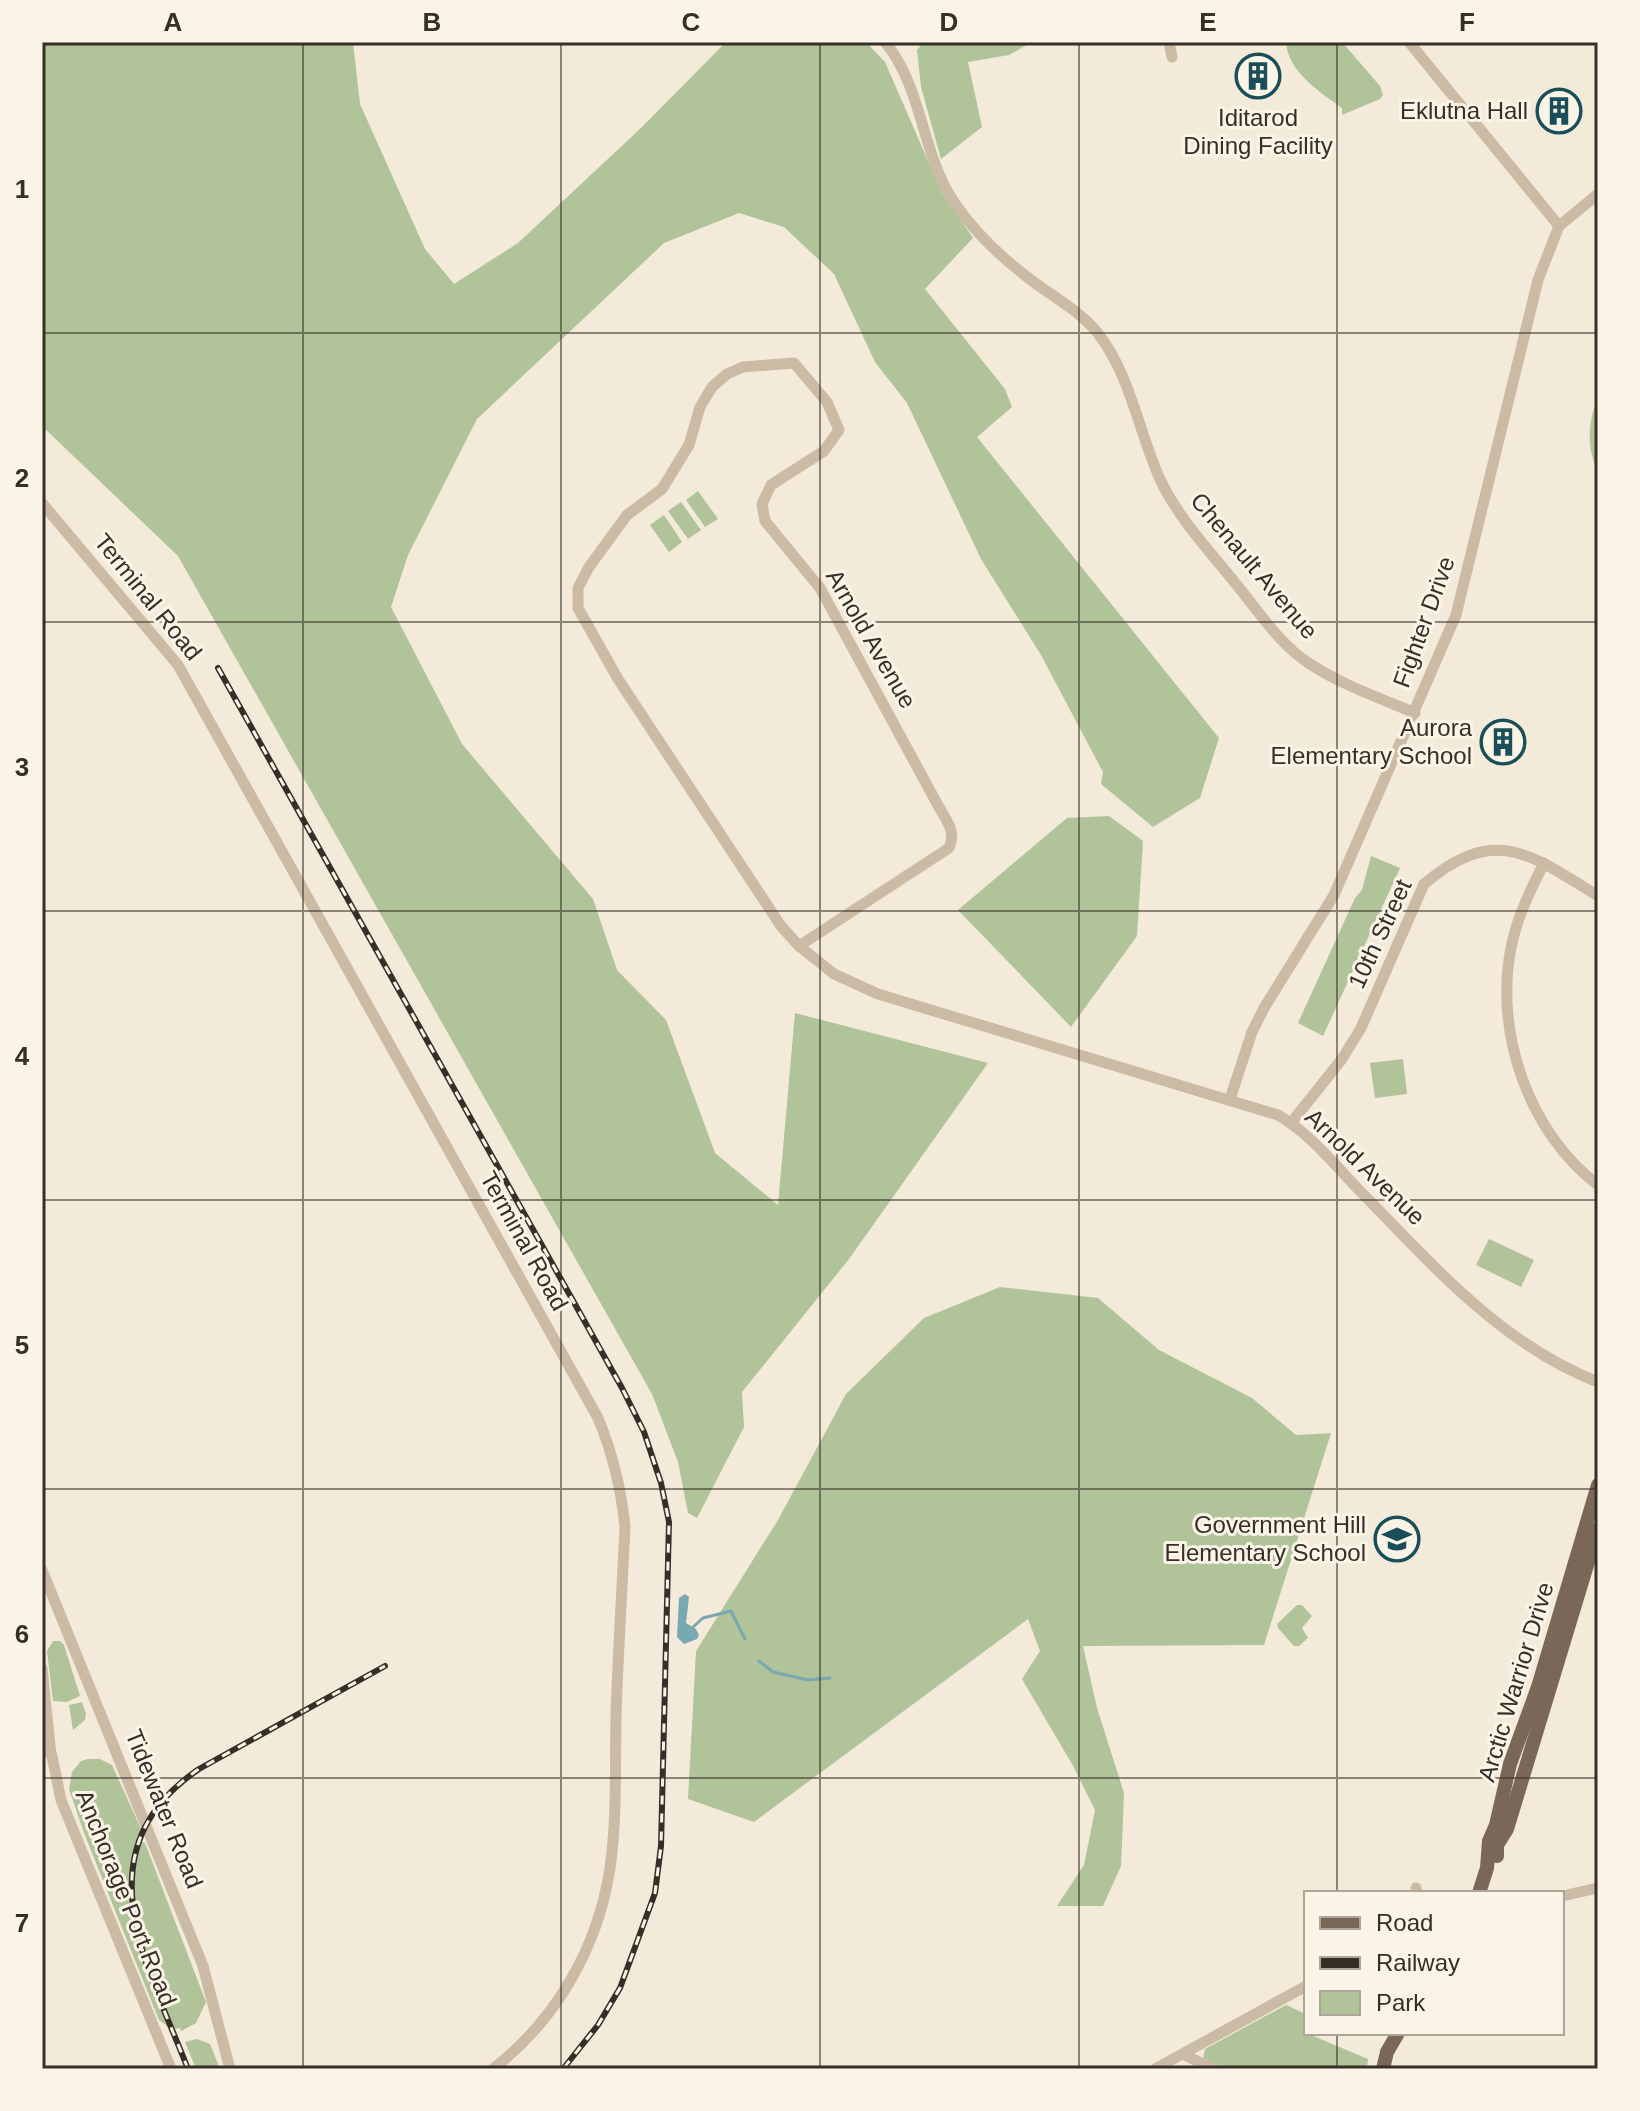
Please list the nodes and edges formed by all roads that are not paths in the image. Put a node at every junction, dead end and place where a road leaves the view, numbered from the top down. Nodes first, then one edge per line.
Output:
1 (885, 42) edge
2 (1169, 42) edge
3 (1409, 42) edge
4 (1172, 57) dead end
5 (1598, 194) edge
6 (1559, 226) junction
7 (42, 503) edge
8 (1415, 713) junction
9 (1544, 863) junction
10 (1598, 896) edge
11 (799, 946) junction
12 (1230, 1099) junction
13 (1291, 1123) junction
14 (1598, 1185) edge
15 (1598, 1382) edge
16 (1598, 1485) edge
17 (1598, 1529) edge
18 (42, 1570) edge
19 (42, 1668) edge
20 (42, 1745) edge
21 (52, 1756) junction
22 (1598, 1888) edge
23 (1481, 1891) edge
24 (1482, 1891) edge
25 (1564, 1896) edge
26 (1304, 1987) edge
27 (1397, 2035) edge
28 (1183, 2054) junction
29 (1162, 2067) edge
30 (171, 2069) edge
31 (230, 2069) edge
32 (493, 2069) edge
33 (1213, 2069) edge
34 (1383, 2069) edge

1 - 8 street, Chenault Avenue
2 - 4 street
3 - 6 street
5 - 6 street, Fighter Drive
6 - 8 street, Fighter Drive
7 - 32 street, Terminal Road
8 - 12 street, Fighter Drive
9 - 10 street, 10th Street
9 - 13 street, 10th Street
9 - 14 street
11 - 11 street, Arnold Avenue
11 - 12 street, Arnold Avenue
12 - 13 street, Arnold Avenue
13 - 15 street, Arnold Avenue
16 - 23 main road, Arctic Warrior Drive
17 - 24 main road, Arctic Warrior Drive
18 - 31 street, Tidewater Road
19 - 21 street, Anchorage Port Road
20 - 21 street
21 - 30 street, Anchorage Port Road
22 - 25 street
26 - 28 street
27 - 34 main road
28 - 29 street
28 - 33 street

